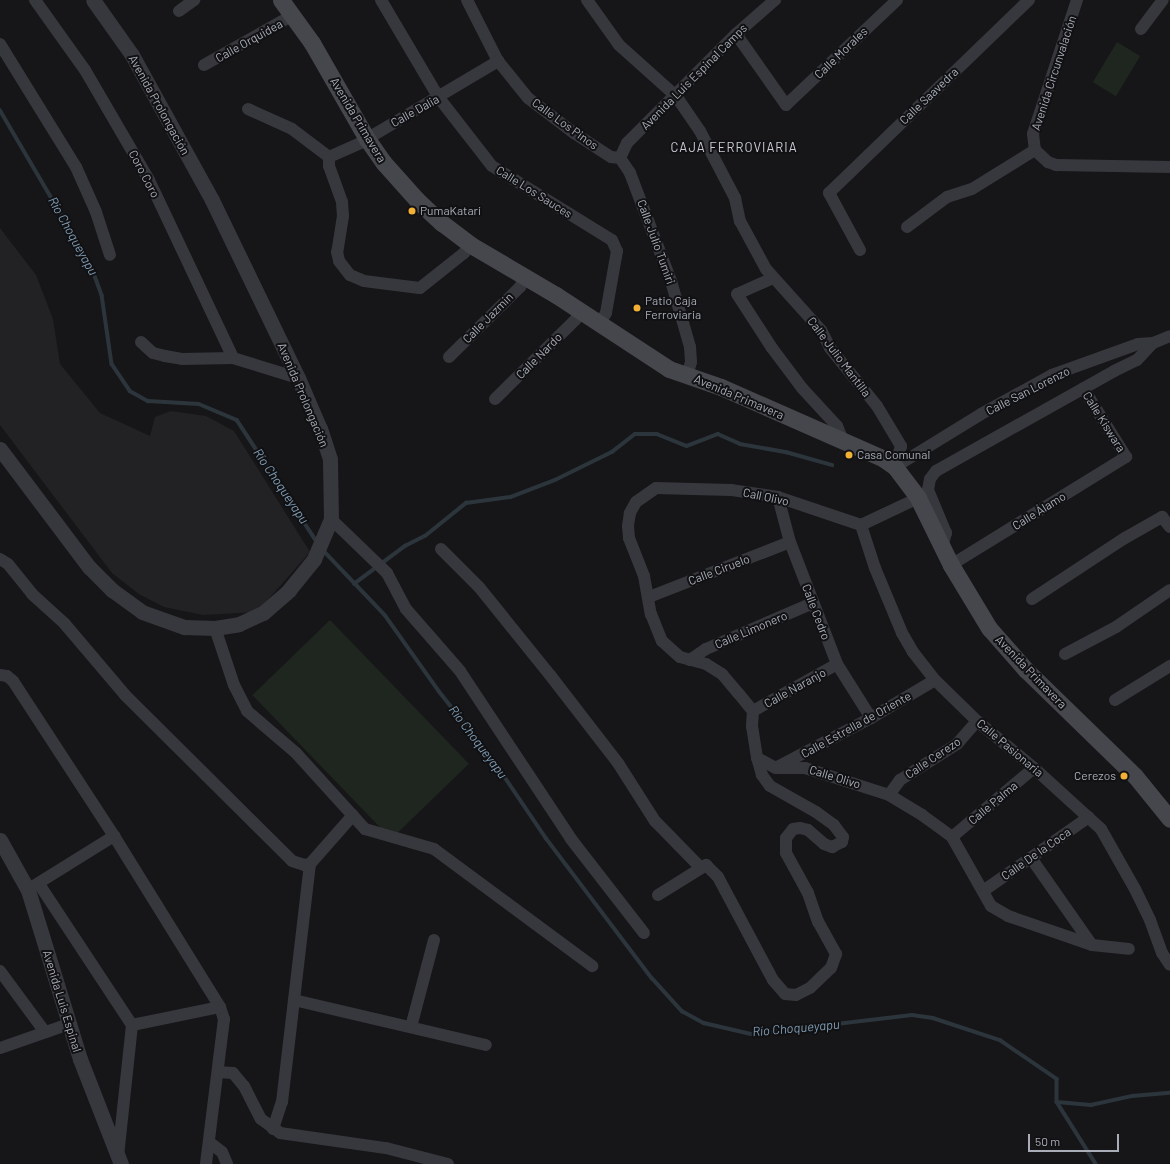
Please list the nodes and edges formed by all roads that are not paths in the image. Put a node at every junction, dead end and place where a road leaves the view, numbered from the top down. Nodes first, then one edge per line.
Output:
1 (35, 0) edge
2 (93, 0) edge
3 (194, 0) edge
4 (281, 0) edge
5 (381, 0) edge
6 (467, 0) edge
7 (587, 0) edge
8 (774, 0) edge
9 (897, 0) edge
10 (1029, 0) edge
11 (1077, 0) edge
12 (1163, 0) edge
13 (179, 11) dead end
14 (293, 15) junction
15 (1141, 29) dead end
16 (736, 34) junction
17 (0, 44) edge
18 (498, 61) junction
19 (204, 65) dead end
20 (676, 96) junction
21 (439, 98) junction
22 (248, 108) dead end
23 (366, 139) junction
24 (1036, 150) junction
25 (329, 157) junction
26 (620, 158) junction
27 (1170, 167) edge
28 (906, 227) dead end
29 (470, 244) junction
30 (860, 250) dead end
31 (110, 255) dead end
32 (525, 278) junction
33 (773, 278) junction
34 (581, 311) junction
35 (600, 323) junction
36 (1170, 336) edge
37 (141, 342) dead end
38 (1153, 343) junction
39 (449, 357) dead end
40 (233, 358) junction
41 (688, 376) junction
42 (298, 378) junction
43 (1083, 388) junction
44 (496, 399) dead end
45 (843, 441) junction
46 (0, 449) edge
47 (1126, 457) joint
48 (895, 467) junction
49 (778, 498) junction
50 (918, 498) junction
51 (329, 525) junction
52 (861, 525) junction
53 (1170, 527) edge
54 (790, 542) junction
55 (942, 547) junction
56 (442, 549) dead end
57 (0, 558) edge
58 (951, 565) junction
59 (1170, 590) edge
60 (649, 597) junction
61 (1032, 599) dead end
62 (813, 603) junction
63 (215, 628) junction
64 (1065, 654) dead end
65 (690, 660) junction
66 (837, 664) junction
67 (1170, 666) edge
68 (0, 675) edge
69 (934, 680) junction
70 (1115, 700) dead end
71 (753, 712) junction
72 (871, 718) junction
73 (977, 721) junction
74 (757, 758) junction
75 (776, 768) junction
76 (1034, 768) junction
77 (889, 795) junction
78 (354, 815) junction
79 (1089, 817) junction
80 (1170, 819) edge
81 (114, 836) junction
82 (952, 837) junction
83 (0, 840) edge
84 (1031, 858) junction
85 (310, 864) junction
86 (700, 866) junction
87 (33, 887) junction
88 (983, 892) junction
89 (658, 895) dead end
90 (644, 933) dead end
91 (434, 940) dead end
92 (1092, 945) junction
93 (1129, 949) dead end
94 (1170, 965) edge
95 (592, 966) dead end
96 (0, 971) edge
97 (294, 1000) junction
98 (220, 1007) junction
99 (69, 1024) junction
100 (132, 1025) junction
101 (411, 1027) junction
102 (45, 1032) junction
103 (486, 1045) dead end
104 (0, 1048) edge
105 (218, 1072) junction
106 (273, 1129) junction
107 (209, 1142) junction
108 (120, 1161) edge
109 (206, 1164) edge
110 (227, 1164) edge
111 (448, 1164) edge

1 - 40 street, Coro Coro
2 - 42 street, Avenida Prolongación
3 - 13 street
4 - 14 main road, Avenida Primavera
5 - 21 street, Calle Los Sauces
6 - 18 street, Calle Los Pinos
7 - 20 street, Calle Julio Mantilla
8 - 16 street, Avenida Luis Espinal Camps
9 - 16 street, Calle Morales
10 - 30 street, Calle Saavedra
11 - 24 street, Avenida Circunvalación
12 - 15 street
14 - 19 street, Calle Orquidea
14 - 23 main road, Avenida Primavera
16 - 20 street, Avenida Luis Espinal Camps
17 - 31 street
18 - 21 street, Calle Dalia
18 - 26 street, Calle Los Pinos
20 - 26 street, Avenida Luis Espinal Camps
20 - 33 street, Calle Julio Mantilla
21 - 23 street, Calle Dalia
21 - 35 street, Calle Los Sauces
22 - 25 street
23 - 25 street, Calle Dalia
23 - 29 main road, Avenida Primavera
24 - 27 street
24 - 28 street
25 - 29 street
26 - 41 street, Calle Julio Tumiri
29 - 32 main road, Avenida Primavera
32 - 34 main road, Avenida Primavera
32 - 39 street, Calle Jazmin
33 - 45 street
33 - 48 street, Calle Julio Mantilla
34 - 35 main road, Avenida Primavera
34 - 44 street, Calle Nardo
35 - 41 main road, Avenida Primavera
36 - 38 street, Calle San Lorenzo
37 - 40 street
38 - 43 street
38 - 48 street, Calle San Lorenzo
40 - 42 street
41 - 45 main road, Avenida Primavera
42 - 51 street, Avenida Prolongación
43 - 47 street, Calle Kiswara
43 - 55 street
45 - 48 main road, Avenida Primavera
46 - 63 street, Avenida Prolongación
47 - 58 street, Calle Álamo
48 - 50 main road, Avenida Primavera
49 - 52 street, Call Olivo
49 - 54 street, Calle Cedro
49 - 60 street, Call Olivo
50 - 52 street
50 - 55 main road, Avenida Primavera
51 - 63 street, Avenida Prolongación
51 - 90 street
52 - 69 street, Calle Pasionaria
53 - 61 street
54 - 60 street, Calle Ciruelo
54 - 62 street, Calle Cedro
55 - 58 main road, Avenida Primavera
56 - 86 street
57 - 85 street
58 - 80 main road, Avenida Primavera
59 - 64 street
60 - 65 street
62 - 65 street, Calle Limonero
62 - 66 street, Calle Cedro
63 - 78 street
65 - 71 street
66 - 71 street, Calle Naranjo
66 - 72 street, Calle Cedro
67 - 70 street
68 - 81 street
69 - 72 street, Calle Estrella de Oriente
69 - 73 street, Calle Pasionaria
71 - 74 street
72 - 75 street, Calle Estrella de Oriente
73 - 76 street, Calle Pasionaria
73 - 77 street, Calle Cerezo
74 - 75 street, Calle Olivo
74 - 86 street
75 - 77 street, Calle Olivo
76 - 79 street, Calle Pasionaria
76 - 82 street, Calle Palma
77 - 82 street, Calle Olivo
78 - 85 street
78 - 95 street
79 - 84 street, Calle De la Coca
79 - 94 street, Calle Pasionaria
81 - 87 street
81 - 98 street
82 - 88 street, Calle Olivo
83 - 87 street, Avenida Luis Espinal
84 - 88 street, Calle De la Coca
84 - 92 street
85 - 97 street
86 - 89 street
87 - 99 street, Avenida Luis Espinal
87 - 100 street
88 - 92 street, Calle Olivo
91 - 101 street
92 - 93 street, Calle Olivo
96 - 102 street
97 - 101 street
97 - 106 street
98 - 100 street
98 - 105 street
99 - 102 street
99 - 108 street, Avenida Luis Espinal
100 - 108 street
101 - 103 street
102 - 104 street
105 - 106 street
105 - 107 street
106 - 111 street
107 - 109 street
107 - 110 street

